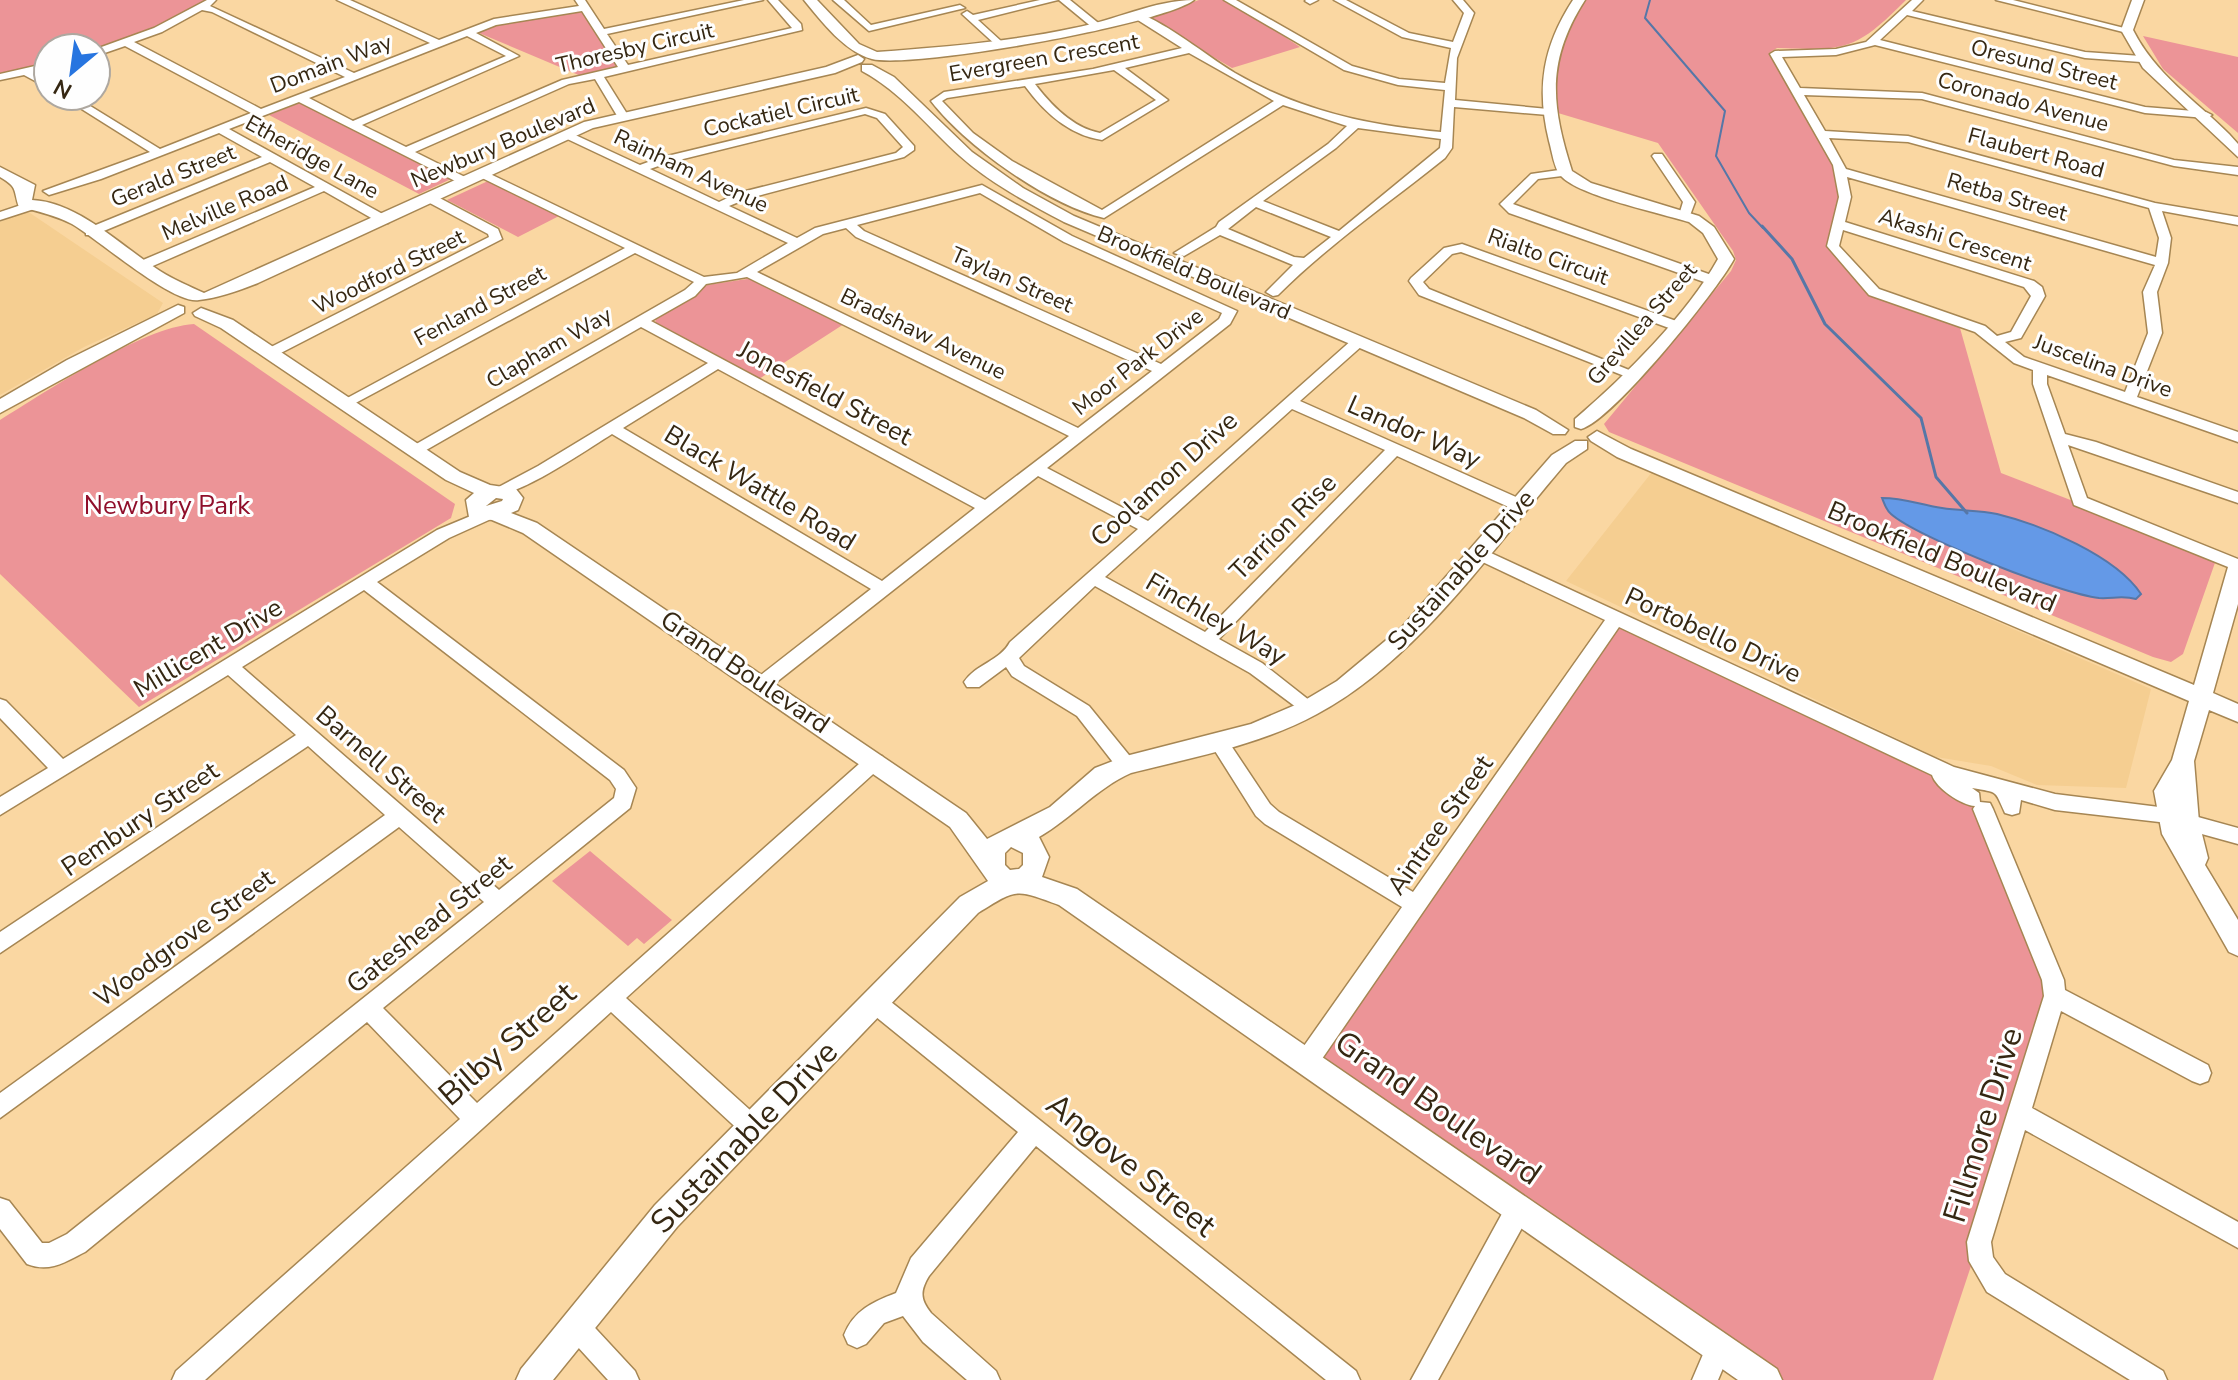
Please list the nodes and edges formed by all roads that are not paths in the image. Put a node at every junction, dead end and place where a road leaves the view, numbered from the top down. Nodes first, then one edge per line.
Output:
1 (214, 0) edge
2 (342, 0) edge
3 (674, 0) edge
4 (758, 0) edge
5 (773, 0) edge
6 (810, 0) edge
7 (838, 0) edge
8 (951, 0) edge
9 (1053, 0) edge
10 (1064, 0) edge
11 (1229, 0) edge
12 (1339, 0) edge
13 (1458, 0) edge
14 (1918, 0) edge
15 (2001, 0) edge
16 (2138, 0) edge
17 (1575, 1) edge
18 (1177, 3) edge
19 (582, 4) edge
20 (202, 7) junction
21 (960, 8) junction
22 (1906, 12) junction
23 (687, 15) junction
24 (1138, 16) junction
25 (972, 18) junction
26 (1097, 26) junction
27 (2127, 30) junction
28 (467, 32) junction
29 (600, 33) junction
30 (1874, 42) junction
31 (127, 43) junction
32 (997, 43) junction
33 (440, 44) junction
34 (1457, 46) junction
35 (112, 48) edge
36 (1193, 49) junction
37 (2141, 59) junction
38 (869, 60) junction
39 (1118, 68) junction
40 (625, 69) junction
41 (32, 70) edge
42 (26, 71) junction
43 (32, 75) edge
44 (598, 75) junction
45 (0, 77) edge
46 (354, 77) junction
47 (1029, 83) junction
48 (1450, 87) junction
49 (1796, 91) junction
50 (300, 98) junction
51 (1282, 101) junction
52 (1449, 103) junction
53 (92, 112) edge
54 (1548, 112) junction
55 (260, 113) junction
56 (2206, 115) junction
57 (623, 117) junction
58 (1355, 124) junction
59 (352, 125) junction
60 (220, 129) junction
61 (1822, 134) junction
62 (567, 135) junction
63 (1447, 136) junction
64 (405, 152) junction
65 (159, 153) junction
66 (2238, 153) edge
67 (1658, 156) dead end
68 (271, 157) junction
69 (640, 169) junction
70 (0, 171) edge
71 (1840, 171) junction
72 (2238, 171) edge
73 (1566, 173) junction
74 (482, 174) junction
75 (465, 182) junction
76 (324, 187) junction
77 (38, 197) junction
78 (430, 198) junction
79 (1254, 202) junction
80 (719, 206) junction
81 (2154, 206) junction
82 (0, 214) edge
83 (1685, 215) junction
84 (384, 220) junction
85 (2238, 221) edge
86 (848, 223) junction
87 (1837, 224) junction
88 (1220, 230) junction
89 (90, 232) junction
90 (1341, 236) junction
91 (797, 243) junction
92 (635, 248) junction
93 (1180, 253) dead end
94 (1302, 263) junction
95 (2162, 263) junction
96 (141, 266) junction
97 (747, 272) junction
98 (1712, 280) junction
99 (702, 281) junction
100 (1273, 292) dead end
101 (200, 305) junction
102 (640, 321) junction
103 (1674, 325) junction
104 (1997, 340) junction
105 (1358, 342) junction
106 (270, 353) junction
107 (718, 363) junction
108 (2040, 369) junction
109 (1162, 370) junction
110 (1632, 374) junction
111 (2129, 399) junction
112 (1290, 402) junction
113 (345, 403) junction
114 (0, 407) edge
115 (613, 428) junction
116 (1579, 434) junction
117 (1080, 435) junction
118 (2238, 437) edge
119 (2059, 438) junction
120 (1395, 449) junction
121 (416, 450) junction
122 (1037, 469) junction
123 (2238, 498) edge
124 (493, 503) junction
125 (1519, 505) junction
126 (987, 508) junction
127 (1147, 527) junction
128 (1478, 553) junction
129 (2238, 566) edge
130 (1094, 578) junction
131 (365, 582) junction
132 (883, 589) junction
133 (2232, 609) edge
134 (1616, 618) junction
135 (1207, 641) junction
136 (1010, 658) junction
137 (229, 666) junction
138 (973, 682) dead end
139 (763, 683) junction
140 (2201, 697) junction
141 (0, 706) edge
142 (1308, 709) junction
143 (2238, 713) edge
144 (309, 736) junction
145 (1219, 743) junction
146 (875, 761) junction
147 (1126, 765) junction
148 (61, 769) junction
149 (2001, 787) junction
150 (1976, 796) junction
151 (2055, 802) junction
152 (0, 807) edge
153 (2008, 810) junction
154 (1058, 814) junction
155 (400, 815) junction
156 (2178, 818) junction
157 (958, 820) junction
158 (2238, 836) edge
159 (1012, 838) junction
160 (1999, 855) junction
161 (1038, 857) junction
162 (1002, 871) junction
163 (1068, 897) junction
164 (499, 903) junction
165 (1416, 905) junction
166 (0, 944) edge
167 (2238, 944) edge
168 (2055, 996) junction
169 (611, 998) junction
170 (873, 1001) junction
171 (368, 1008) junction
172 (1307, 1061) junction
173 (2200, 1073) dead end
174 (0, 1107) edge
175 (2019, 1114) junction
176 (475, 1118) junction
177 (752, 1127) junction
178 (1034, 1131) junction
179 (1519, 1208) junction
180 (0, 1210) edge
181 (2238, 1236) edge
182 (909, 1301) junction
183 (575, 1325) junction
184 (857, 1335) dead end
185 (1719, 1347) junction
186 (185, 1380) edge
187 (532, 1380) edge
188 (626, 1380) edge
189 (987, 1380) edge
190 (1347, 1380) edge
191 (1424, 1380) edge
192 (1705, 1380) edge
193 (1766, 1380) edge
194 (2154, 1380) edge

1 - 20 street
2 - 33 street
3 - 23 street
4 - 23 street
5 - 40 street, Thoresby Circuit
6 - 38 street, Brookfield Boulevard
7 - 21 street
8 - 21 street
9 - 25 street
10 - 26 street
11 - 48 street
12 - 34 street
13 - 34 street
14 - 22 street, Juscelina Drive
15 - 27 street
16 - 27 street
17 - 54 street
18 - 24 street, Newbury Boulevard
19 - 28 street, Domain Way
19 - 29 street
20 - 31 street
20 - 46 street
21 - 25 street
22 - 30 street, Juscelina Drive
22 - 37 street
23 - 29 street
24 - 26 street, Newbury Boulevard
24 - 36 street
25 - 32 street
26 - 32 street, Newbury Boulevard
27 - 37 street
28 - 33 street, Domain Way
28 - 59 street
29 - 40 street
30 - 49 street, Juscelina Drive
30 - 56 street, Oresund Street
31 - 35 street
31 - 55 street
32 - 38 street, Newbury Boulevard
33 - 46 street, Domain Way
34 - 48 street
36 - 39 street, Evergreen Crescent
36 - 51 street
37 - 56 street
38 - 57 street, Newbury Boulevard
38 - 105 street, Brookfield Boulevard
39 - 47 street, Evergreen Crescent
39 - 47 street
40 - 44 street, Thoresby Circuit
41 - 42 street
42 - 43 street
42 - 45 street
44 - 57 street
44 - 64 street, Thoresby Circuit
46 - 50 street, Domain Way
47 - 51 street, Evergreen Crescent
48 - 52 street
49 - 61 street, Juscelina Drive
49 - 72 street, Coronado Avenue
50 - 55 street, Domain Way
50 - 59 street
51 - 58 street
52 - 54 street
52 - 63 street
53 - 65 street
54 - 73 street
55 - 60 street, Domain Way
56 - 66 street
57 - 62 street, Newbury Boulevard
58 - 63 street
58 - 79 street
59 - 64 street
60 - 65 street, Domain Way
60 - 68 street, Etheridge Lane
61 - 71 street, Juscelina Drive
61 - 81 street, Flaubert Road
62 - 69 street, Rainham Avenue
62 - 74 street, Newbury Boulevard
63 - 90 street
64 - 75 street
65 - 77 street, Domain Way
67 - 83 street
68 - 76 street, Etheridge Lane
68 - 89 street, Gerald Street
69 - 80 street, Rainham Avenue
69 - 80 street, Cockatiel Circuit
70 - 77 street, Grand Boulevard
71 - 87 street, Juscelina Drive
71 - 95 street, Retba Street
73 - 83 street, Grevillea Street
73 - 98 street
74 - 75 street, Newbury Boulevard
74 - 92 street
75 - 78 street, Newbury Boulevard
76 - 84 street, Etheridge Lane
76 - 96 street, Melville Road
77 - 82 street, Domain Way
77 - 89 street, Grand Boulevard
78 - 84 street, Newbury Boulevard
78 - 106 street, Woodford Street
79 - 88 street
79 - 90 street
80 - 91 street, Rainham Avenue
81 - 85 street, Flaubert Road
81 - 95 street
83 - 98 street, Grevillea Street
84 - 101 street, Newbury Boulevard
86 - 91 street, Moor Park Drive
86 - 109 street, Taylan Street
86 - 109 street, Moor Park Drive
87 - 104 street, Juscelina Drive
87 - 104 street, Akashi Crescent
88 - 93 street
88 - 94 street
89 - 96 street, Grand Boulevard
90 - 94 street
91 - 97 street, Moor Park Drive
92 - 99 street
92 - 113 street, Fenland Street
94 - 100 street
95 - 111 street
96 - 101 street, Grand Boulevard
97 - 99 street, Moor Park Drive
97 - 117 street, Bradshaw Avenue
98 - 103 street, Grevillea Street
99 - 102 street, Clapham Way
101 - 106 street, Grand Boulevard
101 - 114 street, Newbury Boulevard
102 - 107 street, Jonesfield Street
102 - 121 street, Clapham Way
103 - 110 street, Grevillea Street
103 - 110 street, Rialto Circuit
104 - 108 street, Juscelina Drive
105 - 112 street, Coolamon Drive
105 - 116 street, Brookfield Boulevard
106 - 113 street, Grand Boulevard
107 - 115 street, Millicent Drive
107 - 126 street, Jonesfield Street
108 - 111 street, Juscelina Drive
108 - 119 street
109 - 117 street, Moor Park Drive
110 - 116 street, Grevillea Street
111 - 118 street, Juscelina Drive
112 - 120 street, Landor Way
112 - 127 street, Coolamon Drive
113 - 121 street, Grand Boulevard
115 - 124 street, Millicent Drive
115 - 132 street, Black Wattle Road
116 - 125 street, Sustainable Drive
116 - 140 street, Brookfield Boulevard
117 - 122 street, Moor Park Drive
119 - 123 street
119 - 129 street
120 - 125 street, Landor Way
120 - 135 street, Tarrion Rise
121 - 124 street, Grand Boulevard
122 - 126 street, Moor Park Drive
122 - 127 street
124 - 131 street, Millicent Drive
124 - 139 street, Grand Boulevard
125 - 128 street, Sustainable Drive
126 - 132 street, Moor Park Drive
127 - 130 street, Coolamon Drive
128 - 134 street, Portobello Drive
128 - 142 street, Sustainable Drive
129 - 133 street
130 - 135 street, Finchley Way
130 - 136 street, Coolamon Drive
131 - 137 street, Millicent Drive
131 - 164 street, Gateshead Street
132 - 139 street, Moor Park Drive
133 - 140 street
134 - 150 street, Portobello Drive
134 - 165 street, Aintree Street
135 - 142 street, Finchley Way
136 - 138 street, Coolamon Drive
136 - 147 street
137 - 144 street, Barnell Street
137 - 148 street, Millicent Drive
139 - 146 street, Grand Boulevard
140 - 143 street, Brookfield Boulevard
140 - 156 street
141 - 148 street
142 - 145 street, Sustainable Drive
144 - 155 street, Barnell Street
144 - 166 street, Pembury Street
145 - 147 street, Sustainable Drive
145 - 165 street
146 - 157 street, Grand Boulevard
146 - 169 street, Bilby Street
147 - 154 street, Sustainable Drive
148 - 152 street, Millicent Drive
149 - 150 street
149 - 151 street
149 - 153 street
150 - 153 street
150 - 160 street
151 - 153 street
151 - 156 street
153 - 160 street
154 - 159 street, Sustainable Drive
154 - 161 street, Sustainable Drive
155 - 164 street, Barnell Street
155 - 174 street, Woodgrove Street
156 - 158 street
156 - 167 street
157 - 159 street, Grand Boulevard
157 - 162 street, Grand Boulevard
159 - 161 street
159 - 162 street
160 - 168 street
161 - 162 street
161 - 163 street, Grand Boulevard
162 - 163 street, Grand Boulevard
162 - 170 street, Sustainable Drive
163 - 172 street, Grand Boulevard
164 - 171 street, Gateshead Street
165 - 172 street, Aintree Street
168 - 173 street
168 - 175 street, Fillmore Drive
169 - 176 street, Bilby Street
169 - 177 street
170 - 177 street, Sustainable Drive
170 - 178 street, Angove Street
171 - 176 street
171 - 180 street, Gateshead Street
172 - 179 street, Grand Boulevard
175 - 181 street
175 - 194 street, Fillmore Drive
176 - 186 street, Bilby Street
177 - 183 street, Sustainable Drive
178 - 182 street
178 - 190 street, Angove Street
179 - 185 street, Grand Boulevard
179 - 191 street
182 - 184 street
182 - 189 street
183 - 187 street, Sustainable Drive
183 - 188 street
185 - 192 street
185 - 193 street, Grand Boulevard

